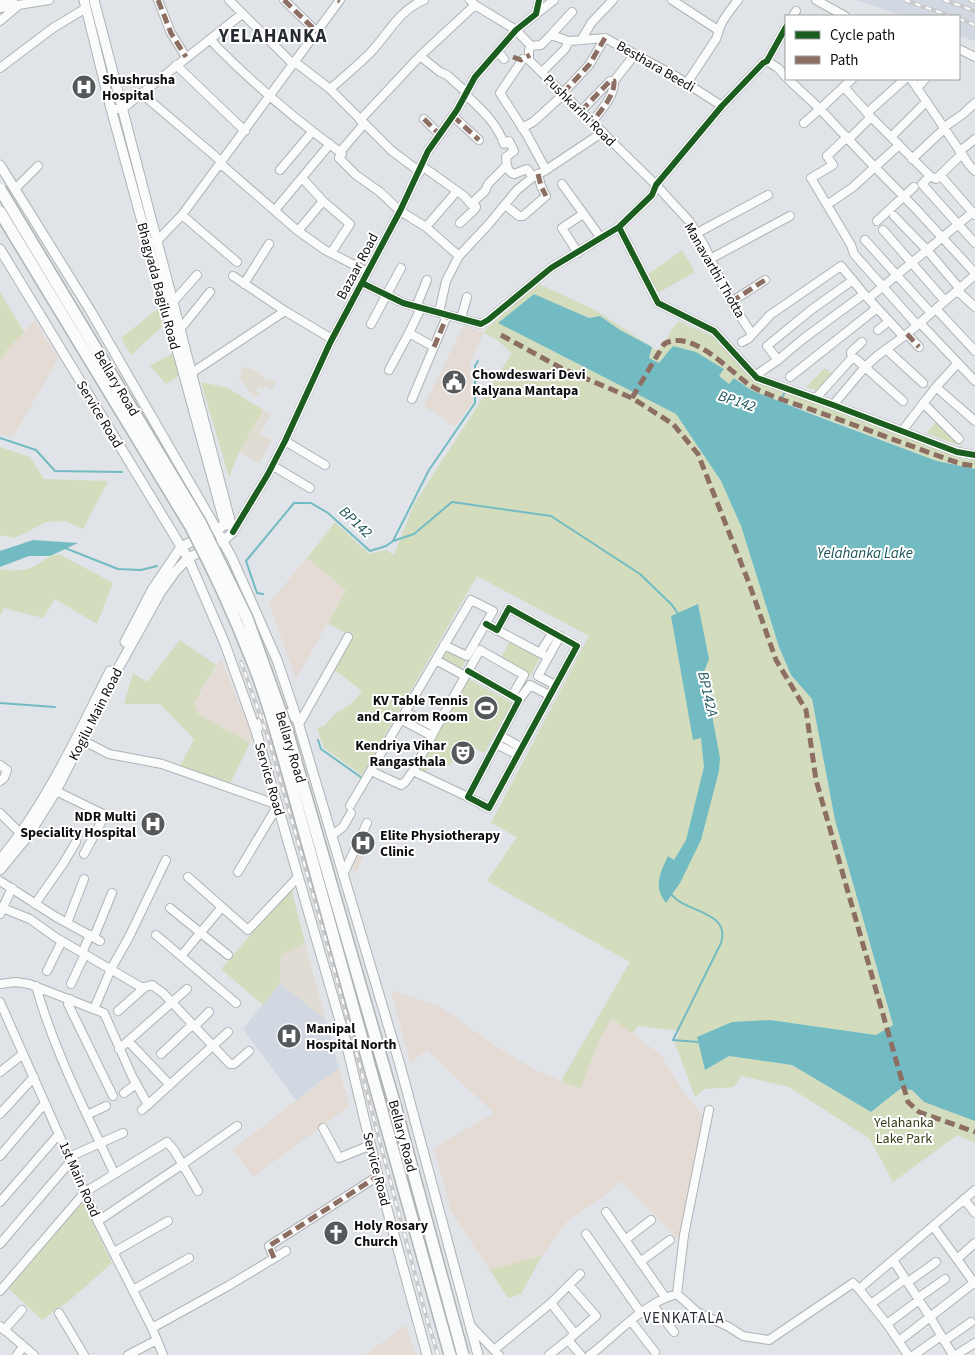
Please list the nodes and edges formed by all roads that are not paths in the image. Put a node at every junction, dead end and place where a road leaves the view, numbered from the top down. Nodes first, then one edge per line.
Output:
1 (49, 0) edge
2 (94, 0) edge
3 (158, 0) edge
4 (229, 0) edge
5 (284, 0) edge
6 (339, 0) edge
7 (424, 0) edge
8 (539, 0) edge
9 (554, 0) edge
10 (612, 0) edge
11 (672, 0) edge
12 (738, 0) edge
13 (816, 0) edge
14 (0, 2) edge
15 (16, 2) edge
16 (473, 3) edge
17 (85, 4) edge
18 (0, 8) edge
19 (572, 12) dead end
20 (242, 14) junction
21 (536, 14) junction
22 (843, 15) edge
23 (0, 21) edge
24 (719, 28) junction
25 (516, 30) junction
26 (785, 30) edge
27 (317, 32) junction
28 (550, 36) junction
29 (212, 38) junction
30 (605, 38) junction
31 (581, 40) junction
32 (569, 41) junction
33 (530, 46) junction
34 (960, 50) edge
35 (497, 51) junction
36 (633, 53) junction
37 (420, 56) junction
38 (186, 57) junction
39 (513, 57) dead end
40 (526, 57) junction
41 (975, 57) edge
42 (504, 59) dead end
43 (767, 61) junction
44 (295, 62) junction
45 (176, 65) junction
46 (0, 68) edge
47 (542, 72) junction
48 (785, 76) edge
49 (789, 80) edge
50 (851, 80) edge
51 (904, 80) edge
52 (912, 80) edge
53 (924, 80) edge
54 (614, 81) junction
55 (687, 83) junction
56 (844, 87) junction
57 (916, 88) junction
58 (330, 89) junction
59 (141, 93) junction
60 (465, 93) junction
61 (563, 94) junction
62 (269, 96) junction
63 (926, 102) junction
64 (975, 103) edge
65 (722, 106) junction
66 (122, 108) junction
67 (111, 109) junction
68 (820, 109) junction
69 (581, 111) junction
70 (869, 115) junction
71 (453, 116) junction
72 (424, 119) dead end
73 (362, 122) junction
74 (592, 122) junction
75 (804, 124) dead end
76 (522, 128) junction
77 (944, 128) junction
78 (245, 131) junction
79 (312, 132) junction
80 (602, 132) junction
81 (440, 135) junction
82 (891, 137) junction
83 (848, 138) junction
84 (975, 139) edge
85 (479, 140) dead end
86 (330, 144) junction
87 (899, 145) junction
88 (340, 152) junction
89 (961, 153) junction
90 (912, 159) junction
91 (222, 163) junction
92 (0, 165) edge
93 (507, 165) junction
94 (38, 166) dead end
95 (875, 168) junction
96 (421, 169) junction
97 (280, 170) dead end
98 (975, 171) edge
99 (539, 174) junction
100 (930, 176) junction
101 (940, 176) junction
102 (302, 178) junction
103 (562, 184) dead end
104 (656, 185) junction
105 (914, 187) dead end
106 (0, 188) edge
107 (15, 189) junction
108 (457, 191) junction
109 (768, 195) dead end
110 (904, 196) junction
111 (323, 201) junction
112 (471, 204) junction
113 (505, 205) junction
114 (827, 205) junction
115 (275, 210) junction
116 (400, 211) junction
117 (0, 212) edge
118 (974, 213) edge
119 (182, 214) junction
120 (583, 214) junction
121 (790, 216) dead end
122 (894, 216) dead end
123 (877, 221) dead end
124 (460, 223) dead end
125 (959, 225) junction
126 (426, 227) junction
127 (619, 227) junction
128 (883, 230) dead end
129 (298, 231) junction
130 (697, 233) junction
131 (942, 237) junction
132 (601, 238) junction
133 (865, 240) dead end
134 (157, 241) junction
135 (147, 243) junction
136 (975, 243) edge
137 (269, 244) dead end
138 (0, 249) edge
139 (926, 250) junction
140 (331, 253) junction
141 (578, 253) junction
142 (459, 256) junction
143 (710, 259) junction
144 (237, 262) dead end
145 (911, 262) junction
146 (401, 268) dead end
147 (368, 272) junction
148 (975, 274) edge
149 (197, 275) dead end
150 (897, 275) junction
151 (233, 276) dead end
152 (427, 280) dead end
153 (765, 280) dead end
154 (853, 280) junction
155 (362, 283) junction
156 (244, 284) junction
157 (883, 288) junction
158 (958, 290) junction
159 (210, 292) dead end
160 (388, 296) junction
161 (867, 296) junction
162 (467, 297) dead end
163 (946, 300) junction
164 (174, 302) junction
165 (732, 302) junction
166 (975, 307) edge
167 (419, 308) junction
168 (877, 308) junction
169 (285, 311) junction
170 (934, 311) junction
171 (443, 314) junction
172 (461, 318) junction
173 (889, 321) junction
174 (372, 324) dead end
175 (918, 324) junction
176 (181, 328) junction
177 (878, 330) dead end
178 (409, 333) junction
179 (752, 334) junction
180 (905, 335) junction
181 (332, 339) junction
182 (742, 342) dead end
183 (862, 342) dead end
184 (434, 346) junction
185 (918, 347) dead end
186 (886, 349) junction
187 (975, 351) edge
188 (852, 358) junction
189 (778, 360) junction
190 (958, 363) junction
191 (865, 367) junction
192 (389, 370) dead end
193 (193, 372) junction
194 (759, 373) dead end
195 (790, 377) dead end
196 (975, 381) edge
197 (923, 383) dead end
198 (936, 387) junction
199 (412, 398) dead end
200 (815, 399) junction
201 (903, 401) dead end
202 (923, 403) junction
203 (832, 404) junction
204 (975, 421) edge
205 (902, 431) junction
206 (960, 439) dead end
207 (285, 442) junction
208 (975, 456) edge
209 (325, 465) dead end
210 (272, 466) junction
211 (310, 488) dead end
212 (228, 530) junction
213 (181, 547) junction
214 (188, 558) junction
215 (156, 591) junction
216 (486, 624) junction
217 (497, 630) junction
218 (552, 632) junction
219 (560, 636) junction
220 (348, 637) dead end
221 (444, 645) junction
222 (544, 655) junction
223 (436, 660) junction
224 (466, 674) junction
225 (555, 685) junction
226 (549, 695) junction
227 (516, 698) junction
228 (404, 716) junction
229 (298, 722) junction
230 (256, 731) junction
231 (434, 732) junction
232 (501, 736) junction
233 (496, 744) junction
234 (77, 745) junction
235 (522, 748) junction
236 (518, 755) junction
237 (0, 765) edge
238 (413, 771) junction
239 (373, 772) junction
240 (0, 781) edge
241 (56, 791) junction
242 (468, 797) junction
243 (278, 805) junction
244 (350, 810) junction
245 (0, 813) edge
246 (367, 823) dead end
247 (331, 832) junction
248 (21, 834) junction
249 (76, 842) dead end
250 (84, 854) dead end
251 (0, 860) edge
252 (166, 860) dead end
253 (0, 870) edge
254 (238, 872) dead end
255 (343, 875) junction
256 (188, 877) dead end
257 (298, 877) junction
258 (84, 879) dead end
259 (0, 881) edge
260 (12, 888) junction
261 (112, 893) dead end
262 (35, 904) junction
263 (222, 907) junction
264 (170, 908) dead end
265 (1, 910) edge
266 (67, 923) junction
267 (200, 932) junction
268 (156, 935) dead end
269 (95, 937) junction
270 (62, 941) junction
271 (84, 954) junction
272 (228, 955) dead end
273 (180, 956) junction
274 (111, 969) junction
275 (46, 971) dead end
276 (0, 984) edge
277 (71, 984) dead end
278 (36, 986) junction
279 (145, 987) junction
280 (187, 989) dead end
281 (70, 999) junction
282 (0, 1002) edge
283 (172, 1003) junction
284 (236, 1003) dead end
285 (94, 1009) junction
286 (118, 1011) dead end
287 (209, 1012) dead end
288 (2, 1013) edge
289 (193, 1026) junction
290 (228, 1032) dead end
291 (128, 1041) junction
292 (212, 1047) junction
293 (119, 1049) junction
294 (249, 1051) dead end
295 (24, 1054) junction
296 (161, 1054) dead end
297 (0, 1072) edge
298 (34, 1077) junction
299 (136, 1084) junction
300 (170, 1085) junction
301 (124, 1093) dead end
302 (113, 1096) dead end
303 (45, 1103) junction
304 (106, 1106) dead end
305 (709, 1110) dead end
306 (0, 1114) edge
307 (87, 1115) junction
308 (237, 1126) dead end
309 (323, 1128) dead end
310 (123, 1133) dead end
311 (59, 1134) junction
312 (100, 1143) junction
313 (371, 1145) junction
314 (0, 1156) edge
315 (70, 1159) junction
316 (183, 1164) junction
317 (114, 1174) junction
318 (378, 1176) junction
319 (975, 1190) edge
320 (198, 1191) dead end
321 (85, 1192) junction
322 (964, 1199) junction
323 (0, 1202) edge
324 (606, 1212) dead end
325 (975, 1213) edge
326 (651, 1220) dead end
327 (98, 1221) junction
328 (168, 1221) dead end
329 (933, 1226) junction
330 (586, 1234) dead end
331 (625, 1240) junction
332 (670, 1240) dead end
333 (975, 1243) edge
334 (0, 1244) edge
335 (286, 1251) dead end
336 (114, 1252) junction
337 (189, 1258) dead end
338 (274, 1258) junction
339 (957, 1259) junction
340 (894, 1260) junction
341 (640, 1262) junction
342 (936, 1262) dead end
343 (580, 1274) dead end
344 (945, 1279) dead end
345 (906, 1280) junction
346 (975, 1283) edge
347 (569, 1285) junction
348 (859, 1289) junction
349 (133, 1290) junction
350 (0, 1292) edge
351 (677, 1294) junction
352 (665, 1297) junction
353 (918, 1299) junction
354 (551, 1303) junction
355 (871, 1304) junction
356 (654, 1305) junction
357 (22, 1310) dead end
358 (59, 1313) dead end
359 (641, 1313) junction
360 (930, 1317) junction
361 (631, 1321) junction
362 (971, 1322) dead end
363 (888, 1324) junction
364 (470, 1326) junction
365 (152, 1328) junction
366 (2, 1329) edge
367 (674, 1332) dead end
368 (575, 1334) junction
369 (943, 1338) junction
370 (157, 1340) junction
371 (568, 1340) junction
372 (899, 1341) junction
373 (975, 1343) edge
374 (23, 1347) junction
375 (655, 1352) dead end
376 (496, 1353) edge
377 (16, 1355) edge
378 (34, 1355) edge
379 (84, 1355) edge
380 (128, 1355) edge
381 (163, 1355) edge
382 (426, 1355) edge
383 (450, 1355) edge
384 (463, 1355) edge
385 (478, 1355) edge
386 (548, 1355) edge
387 (581, 1355) edge
388 (590, 1355) edge
389 (908, 1355) edge
390 (914, 1355) edge
391 (955, 1355) edge

1 - 15 street
2 - 66 main road, Bhagyada Bagilu Road
3 - 38 street
4 - 20 street
5 - 27 street
6 - 27 street
7 - 58 street
8 - 21 street
9 - 21 street, Bazaar Road
10 - 31 street
11 - 24 street
12 - 24 street
13 - 22 street
14 - 15 street
15 - 18 street
15 - 23 street
16 - 25 street
16 - 37 street
17 - 46 street
17 - 67 main road, Bhagyada Bagilu Road
19 - 28 street
20 - 29 street
20 - 44 street
21 - 25 street, Bazaar Road
24 - 55 street
25 - 33 street
25 - 35 street, Bazaar Road
26 - 43 street
27 - 44 street
28 - 32 street, Besthara Beedi
28 - 33 street
29 - 38 street
29 - 62 street
30 - 31 street, Besthara Beedi
30 - 36 street, Besthara Beedi
30 - 61 street
31 - 32 street, Besthara Beedi
32 - 47 street
33 - 40 street
34 - 41 street
35 - 42 street
35 - 60 street, Bazaar Road
36 - 54 street
36 - 55 street, Besthara Beedi
37 - 60 street
37 - 73 street
38 - 45 street
39 - 40 street
40 - 47 street, Pushkarini Road
40 - 76 street
43 - 48 street
43 - 65 street
44 - 58 street
44 - 62 street
45 - 59 street
45 - 78 street
47 - 61 street, Pushkarini Road
49 - 68 street
50 - 56 street
51 - 70 street
52 - 57 street
53 - 57 street
54 - 69 street
54 - 74 street
55 - 65 street, Besthara Beedi
56 - 68 street
56 - 70 street
57 - 63 street
58 - 73 street
59 - 66 street
59 - 91 street
60 - 71 street, Bazaar Road
60 - 93 street
61 - 69 street, Pushkarini Road
61 - 76 street
62 - 78 street
62 - 79 street
63 - 77 street
63 - 82 street
64 - 77 street
65 - 104 street
66 - 67 street
66 - 134 main road, Bhagyada Bagilu Road
67 - 135 main road, Bhagyada Bagilu Road
68 - 75 street
68 - 83 street
69 - 74 street, Pushkarini Road
70 - 82 street
70 - 83 street
71 - 81 street, Bazaar Road
71 - 85 street
72 - 81 street
73 - 88 street
73 - 96 street
74 - 80 street, Pushkarini Road
76 - 99 street
77 - 89 street
77 - 90 street
78 - 91 street
79 - 86 street
79 - 97 street
80 - 99 street
80 - 104 street, Pushkarini Road
81 - 96 street, Bazaar Road
82 - 87 street
83 - 95 street
83 - 114 street
84 - 89 street
86 - 88 street
86 - 102 street
87 - 90 street
87 - 95 street
88 - 116 street
89 - 98 street
89 - 101 street
90 - 100 street
91 - 115 street
91 - 119 street
92 - 107 main road
93 - 99 street
93 - 112 street
94 - 107 street
95 - 110 street
95 - 114 street
96 - 108 street
96 - 116 street, Bazaar Road
99 - 113 street
99 - 113 street
100 - 101 street
100 - 125 street
101 - 118 street
102 - 111 street
102 - 115 street
103 - 120 street
104 - 127 street
104 - 130 street, Manavarthi Thotta
105 - 110 street
106 - 384 highway, Bellary Road, bridge
107 - 212 main road
108 - 112 street
108 - 126 street
109 - 130 street
110 - 123 street
110 - 131 street
111 - 129 street
111 - 140 street
112 - 124 street
113 - 142 street
114 - 157 street
115 - 129 street
116 - 126 street
116 - 147 street, Bazaar Road
117 - 383 highway, Bellary Road, bridge
118 - 125 street
119 - 134 street
119 - 144 street
120 - 132 street
120 - 141 street
121 - 143 street
122 - 139 street
125 - 131 street
125 - 136 street
126 - 142 street
127 - 132 street
127 - 200 street
128 - 145 street
129 - 140 street
130 - 143 street, Manavarthi Thotta
131 - 139 street
131 - 148 street
132 - 141 street
133 - 150 street
134 - 135 street
134 - 164 main road, Bhagyada Bagilu Road
135 - 212 main road, Bhagyada Bagilu Road
137 - 156 street
138 - 213 main road, Service Road
139 - 145 street
139 - 158 street
140 - 147 street
141 - 172 street
142 - 171 street
143 - 165 street, Manavarthi Thotta
145 - 150 street
145 - 163 street
146 - 160 street
147 - 155 street, Bazaar Road
148 - 158 street
149 - 164 street
150 - 157 street
150 - 170 street
151 - 156 street
152 - 167 street
153 - 165 street
154 - 161 street
154 - 179 street
154 - 189 street
155 - 160 street
155 - 181 street, Bazaar Road
156 - 169 street
157 - 161 street
157 - 175 street
158 - 163 street
158 - 166 street
159 - 176 street
160 - 167 street
160 - 174 street
161 - 168 street
161 - 189 street
162 - 172 street
163 - 170 street
164 - 176 main road, Bhagyada Bagilu Road
165 - 179 street, Manavarthi Thotta
167 - 171 street
167 - 178 street
168 - 173 street
168 - 195 street
169 - 181 street
169 - 193 street
170 - 175 street
170 - 187 street
171 - 172 street
171 - 184 street
173 - 177 street
173 - 180 street
175 - 180 street
175 - 190 street
176 - 193 main road, Bhagyada Bagilu Road
178 - 184 street
178 - 192 street
179 - 182 street
180 - 185 street
180 - 186 street
181 - 207 street, Bazaar Road
183 - 188 street
184 - 199 street
186 - 191 street
186 - 197 street
188 - 191 street
188 - 200 street
189 - 194 street
190 - 196 street
190 - 198 street
191 - 201 street
191 - 203 street
193 - 212 main road, Bhagyada Bagilu Road
198 - 202 street
198 - 204 street
200 - 203 street
202 - 205 street
202 - 206 street
203 - 205 street
205 - 208 street
207 - 209 street
207 - 210 street, Bazaar Road
210 - 211 street
210 - 212 street, Bazaar Road
212 - 213 main road
212 - 214 main road
212 - 229 main road
213 - 214 main road, Service Road
213 - 215 main road, Kogilu Main Road
214 - 215 main road, Kogilu Main Road
214 - 230 main road, Service Road
215 - 234 main road, Kogilu Main Road
216 - 217 street
216 - 221 street
216 - 221 street
217 - 218 street
217 - 222 street
218 - 219 street
218 - 222 street
219 - 222 street
219 - 225 street
220 - 229 street
221 - 223 street
222 - 225 street
223 - 224 street
223 - 228 street
224 - 227 street
224 - 227 street
224 - 231 street
225 - 226 street
226 - 227 street
226 - 235 street
227 - 232 street
228 - 231 street
228 - 239 street
229 - 230 main road
229 - 247 main road
230 - 243 main road, Service Road
231 - 238 street
232 - 233 street
232 - 235 street
233 - 236 street
233 - 242 street
234 - 241 main road, Kogilu Main Road
234 - 243 street
234 - 248 main road, Kogilu Main Road
235 - 236 street
236 - 242 street
237 - 240 street
238 - 239 street
238 - 242 street
239 - 244 street
241 - 250 street
241 - 253 main road, Kogilu Main Road
243 - 254 street
243 - 257 main road, Service Road
244 - 247 street
244 - 247 street
245 - 248 street
246 - 255 street
247 - 255 main road
248 - 251 main road, Kogilu Main Road
249 - 262 street
252 - 274 street
255 - 364 main road
256 - 263 street
257 - 263 street
257 - 313 main road, Service Road
258 - 266 street
259 - 260 street
260 - 262 street
260 - 265 street
261 - 269 street
262 - 266 street
263 - 267 street
264 - 267 street
265 - 270 street
266 - 269 street
267 - 272 street
267 - 273 street
268 - 273 street
269 - 271 street
270 - 271 street
270 - 275 street
271 - 274 street
271 - 277 street
273 - 284 street
274 - 279 street
274 - 285 street
276 - 278 street
278 - 281 street
278 - 307 street
279 - 283 street
279 - 286 street
280 - 283 street
281 - 285 street
281 - 302 street
282 - 288 street, 1st Main Road
283 - 289 street
283 - 291 street
285 - 293 street
287 - 289 street
288 - 295 street, 1st Main Road
289 - 292 street
289 - 296 street
290 - 292 street
291 - 293 street
291 - 300 street
292 - 294 street
292 - 300 street
293 - 299 street
295 - 297 street
295 - 298 street, 1st Main Road
298 - 303 street, 1st Main Road
298 - 306 street
299 - 300 street
299 - 301 street
303 - 311 street, 1st Main Road
303 - 314 street
304 - 307 street
305 - 351 street
307 - 312 street
308 - 316 street
309 - 313 street
310 - 312 street
311 - 315 street, 1st Main Road
311 - 323 street
312 - 315 street
312 - 317 street
313 - 318 main road, Service Road
315 - 321 street, 1st Main Road
315 - 334 street
316 - 317 street
316 - 320 street
316 - 327 street
317 - 321 street
318 - 338 street
318 - 382 main road, Service Road
319 - 322 street
321 - 327 street, 1st Main Road
321 - 350 street
322 - 325 street
322 - 329 street
324 - 331 street
326 - 331 street
327 - 336 street, 1st Main Road
328 - 336 street
329 - 339 street
329 - 340 street
330 - 359 street
331 - 341 street
332 - 341 street
333 - 339 street
335 - 338 street
336 - 349 street, 1st Main Road
337 - 349 street
338 - 365 street
339 - 346 street
340 - 345 street
340 - 348 street
341 - 352 street
342 - 345 street
343 - 347 street
344 - 353 street
345 - 353 street
345 - 355 street
346 - 360 street
347 - 354 street
347 - 368 street
348 - 351 street
348 - 355 street
349 - 365 street, 1st Main Road
351 - 352 street
352 - 356 street
353 - 360 street
353 - 363 street
354 - 368 street
354 - 376 street
355 - 363 street
356 - 359 street
356 - 367 street
357 - 366 street
358 - 379 street
359 - 361 street
360 - 369 street
360 - 372 street
361 - 375 street
361 - 388 street
362 - 369 street
363 - 372 street
364 - 376 street
364 - 385 main road
365 - 370 street, 1st Main Road
366 - 374 street
368 - 371 street
369 - 390 street
369 - 391 street
370 - 380 street
370 - 381 street, 1st Main Road
371 - 386 street
371 - 387 street
372 - 389 street
373 - 391 street
374 - 377 street
374 - 378 street

